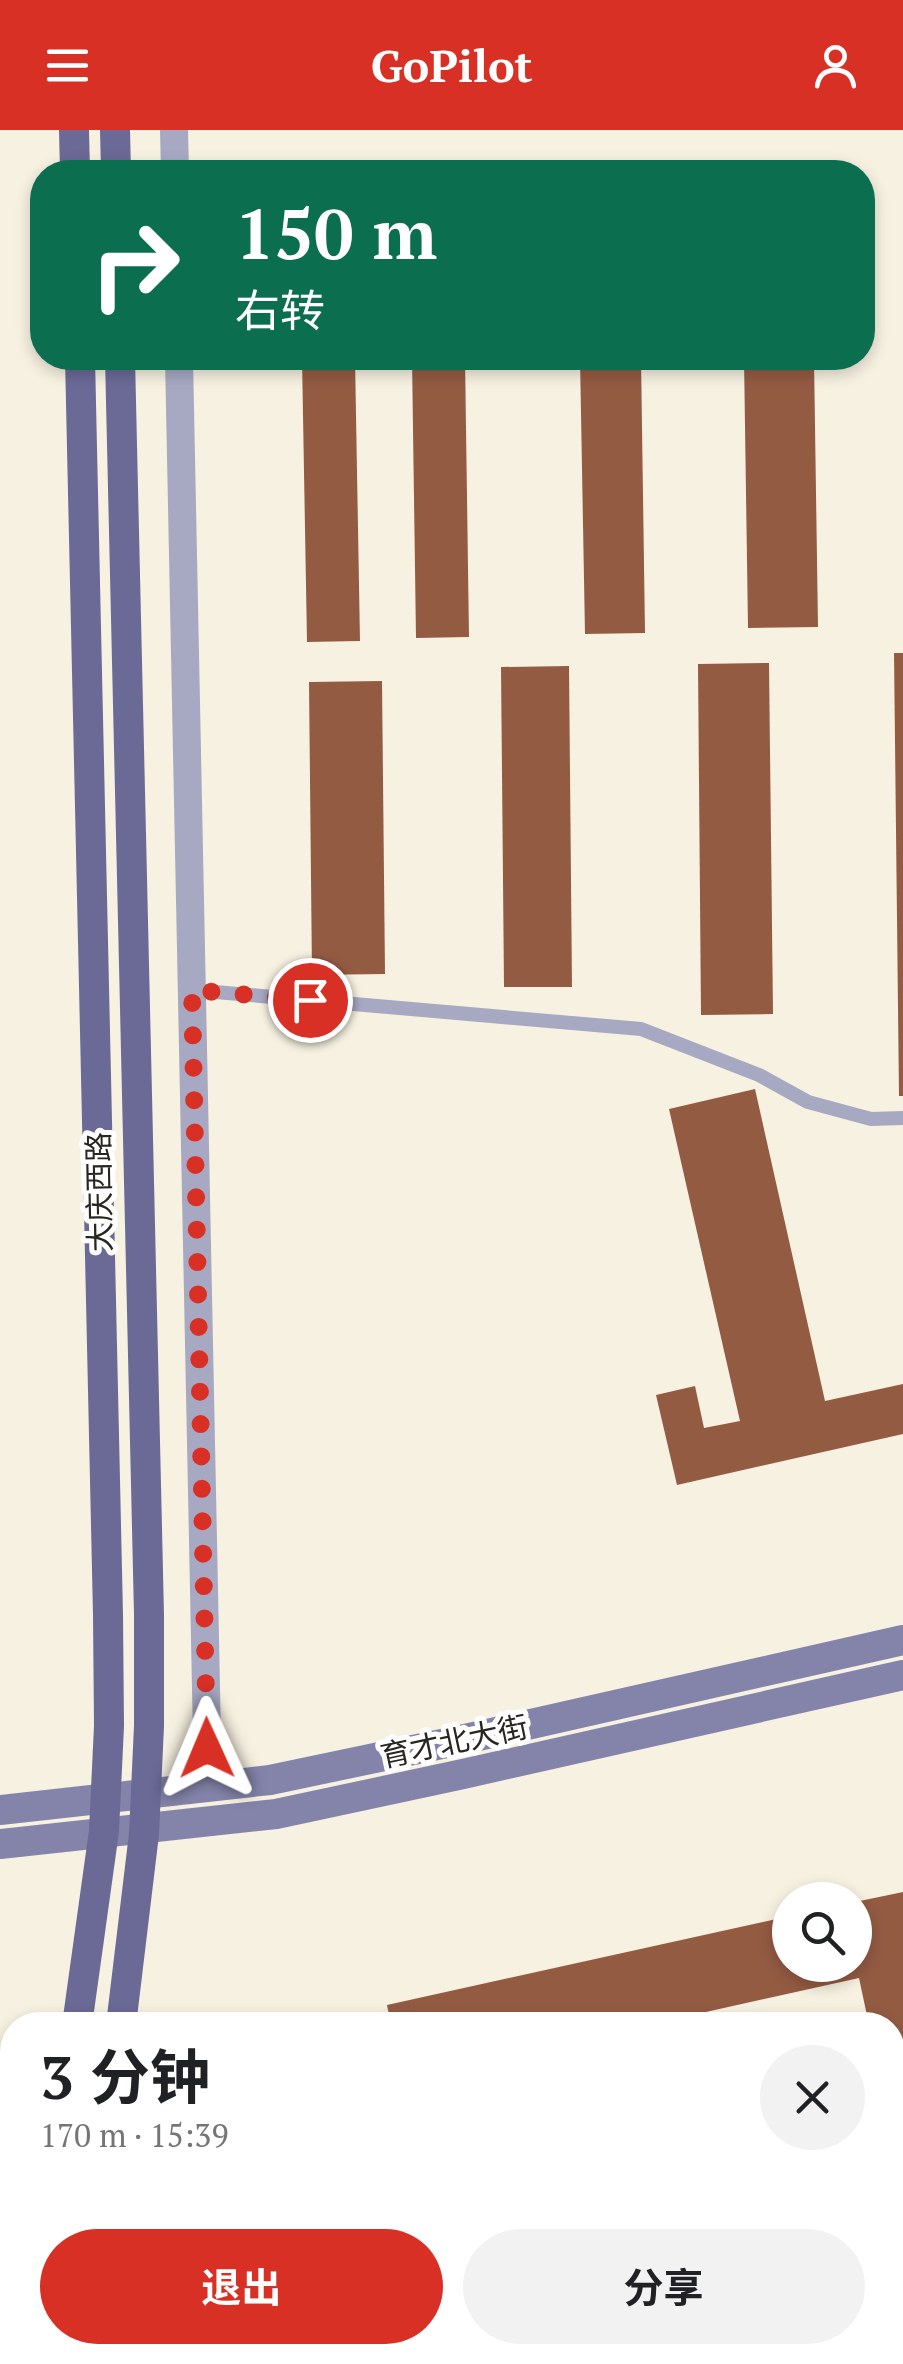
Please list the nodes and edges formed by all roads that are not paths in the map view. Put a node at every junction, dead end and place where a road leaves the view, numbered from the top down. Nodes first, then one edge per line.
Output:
1 (74, 130) edge
2 (115, 130) edge
3 (174, 130) edge
4 (75, 160) edge
5 (116, 160) edge
6 (175, 160) edge
7 (80, 370) edge
8 (120, 370) edge
9 (179, 370) edge
10 (192, 990) junction
11 (903, 1118) edge
12 (903, 1640) edge
13 (903, 1675) edge
14 (208, 1788) junction
15 (146, 1795) junction
16 (106, 1799) junction
17 (0, 1810) edge
18 (144, 1829) junction
19 (104, 1834) junction
20 (0, 1844) edge
21 (80, 2012) edge
22 (123, 2012) edge

1 - 4 main road
2 - 5 main road
3 - 6 street
7 - 16 main road, 大庆西路
8 - 15 main road, 大庆西路
9 - 10 street
10 - 11 lane
10 - 14 street
12 - 14 main road, 育才北大街
13 - 18 main road, 育才北大街
14 - 15 main road, 育才北大街
15 - 16 main road, 育才北大街
15 - 18 main road, 大庆西路
16 - 17 main road, 育才北大街
16 - 19 main road, 大庆西路
18 - 19 main road, 育才北大街
18 - 22 main road, 大庆西路
19 - 20 main road, 育才北大街
19 - 21 main road, 大庆西路

